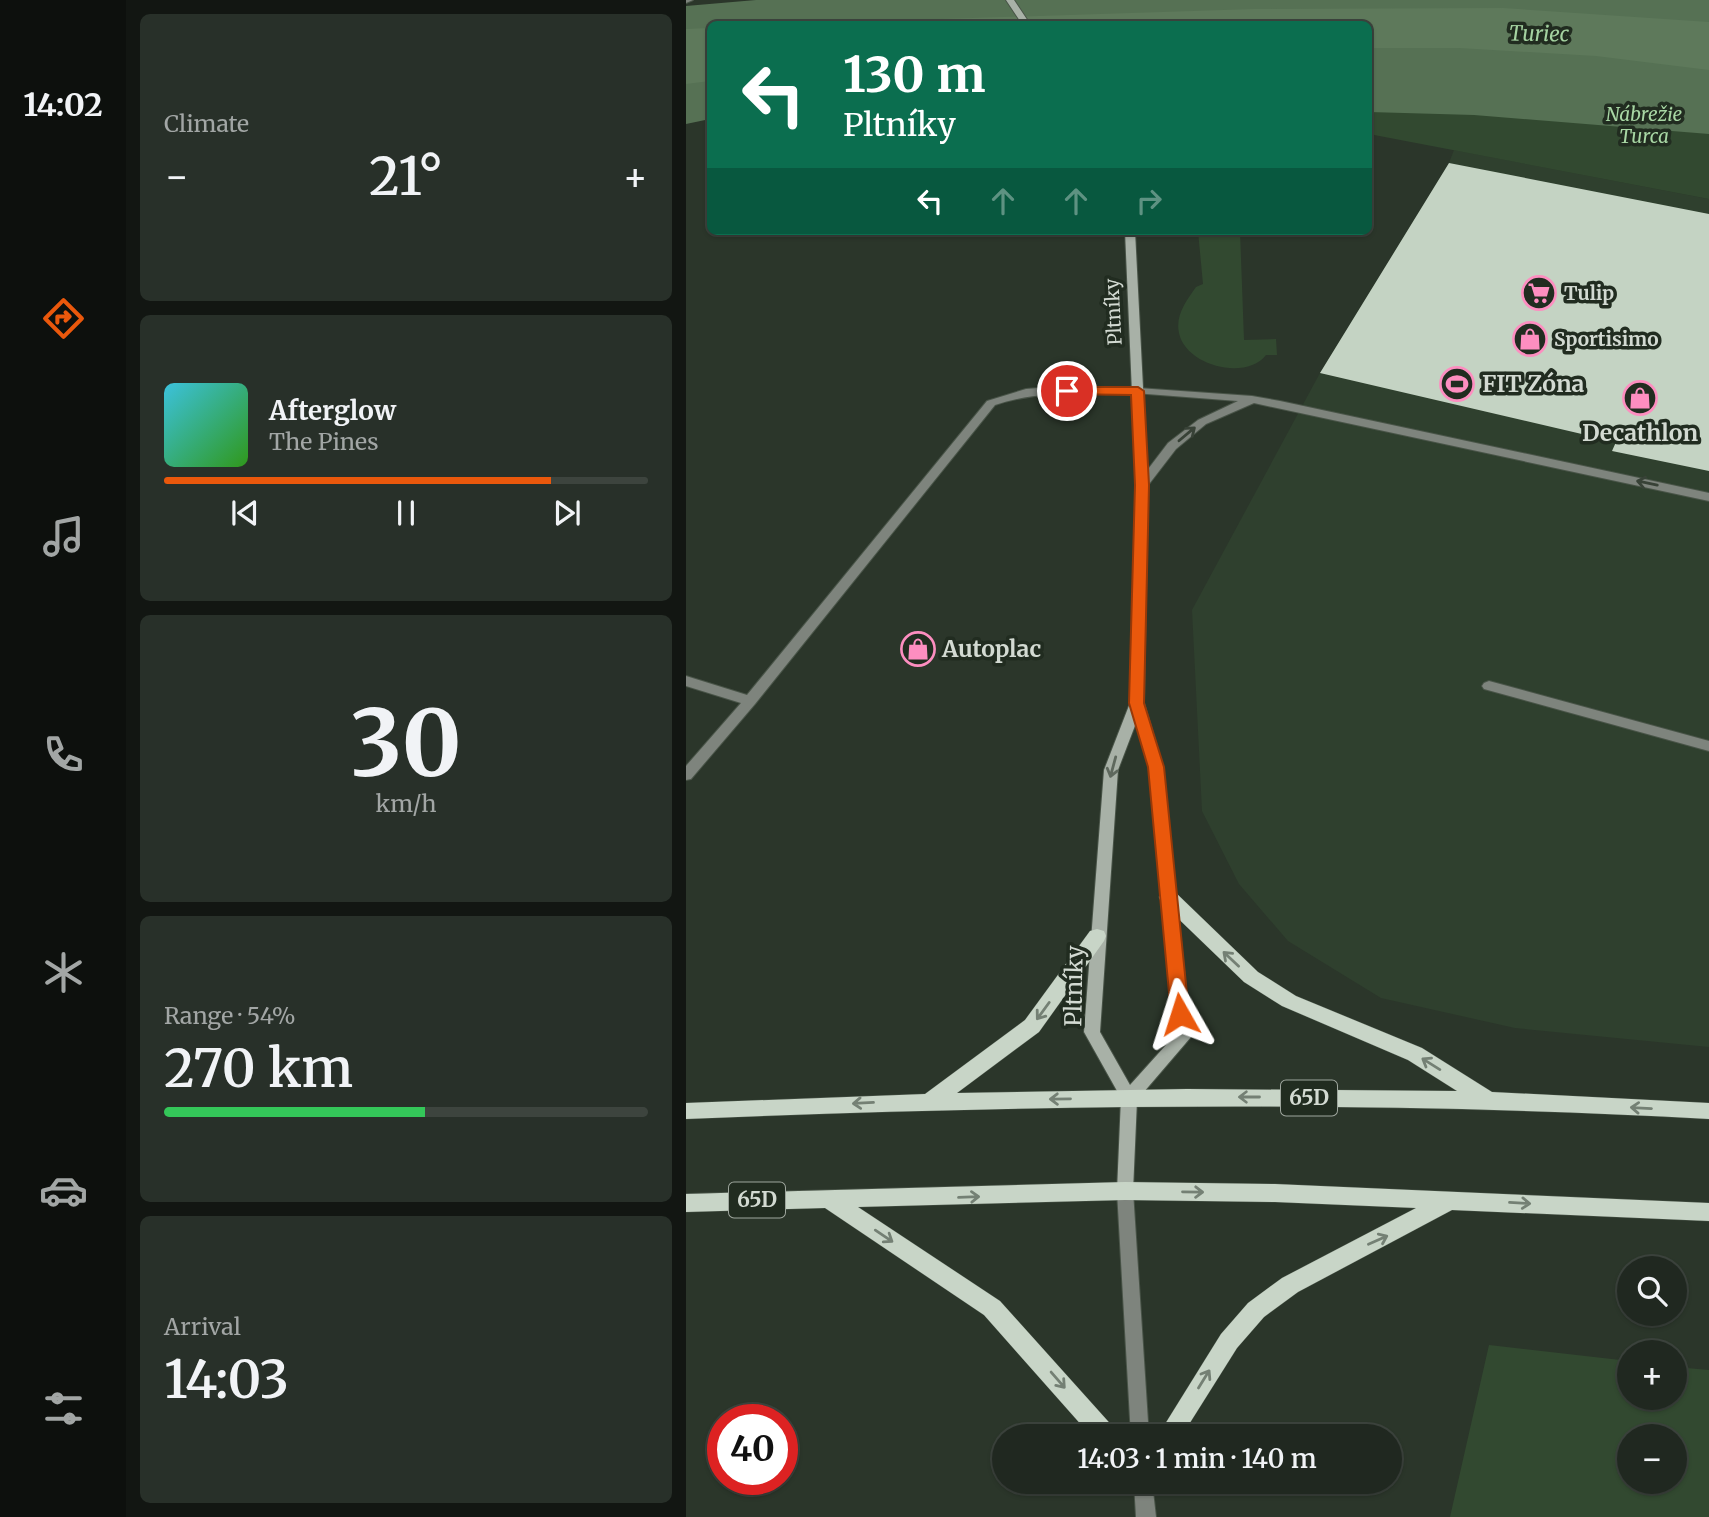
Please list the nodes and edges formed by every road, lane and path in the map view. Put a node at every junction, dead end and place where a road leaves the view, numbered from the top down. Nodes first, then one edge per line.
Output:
1 (1010, 0) edge
2 (1024, 21) edge
3 (1130, 235) edge
4 (1138, 391) junction
5 (1252, 399) junction
6 (1142, 485) junction
7 (1709, 497) edge
8 (686, 681) edge
9 (1489, 686) dead end
10 (750, 701) junction
11 (1137, 703) junction
12 (1709, 746) edge
13 (686, 775) edge
14 (1168, 897) junction
15 (1097, 936) junction
16 (1129, 1098) junction
17 (932, 1100) junction
18 (1488, 1100) junction
19 (686, 1111) edge
20 (1709, 1111) edge
21 (1125, 1191) junction
22 (827, 1198) junction
23 (1451, 1200) junction
24 (686, 1203) edge
25 (1709, 1212) edge
26 (1095, 1424) edge
27 (1139, 1424) edge
28 (1176, 1424) edge
29 (1144, 1494) edge
30 (1146, 1517) edge

1 - 2 street
3 - 4 street, Pltníky
4 - 5 street
4 - 6 street, Pltníky
4 - 10 street
6 -> 5 street
7 -> 5 street
6 - 11 street, Pltníky
8 - 10 street
9 - 12 street
10 - 13 street
11 - 14 street, Pltníky
11 -> 15 street, Pltníky
14 - 16 street, Pltníky
18 -> 14 main road
15 - 16 street, Pltníky
15 -> 17 main road
16 -> 17 main road, 65D
18 -> 16 main road, 65D
16 - 21 street
17 -> 19 main road, 65D
20 -> 18 main road, 65D
22 -> 21 main road, 65D
21 -> 23 main road, 65D
21 - 27 street
22 - 24 main road, 65D
22 -> 26 main road
23 -> 25 main road, 65D
28 -> 23 main road
29 - 30 street

